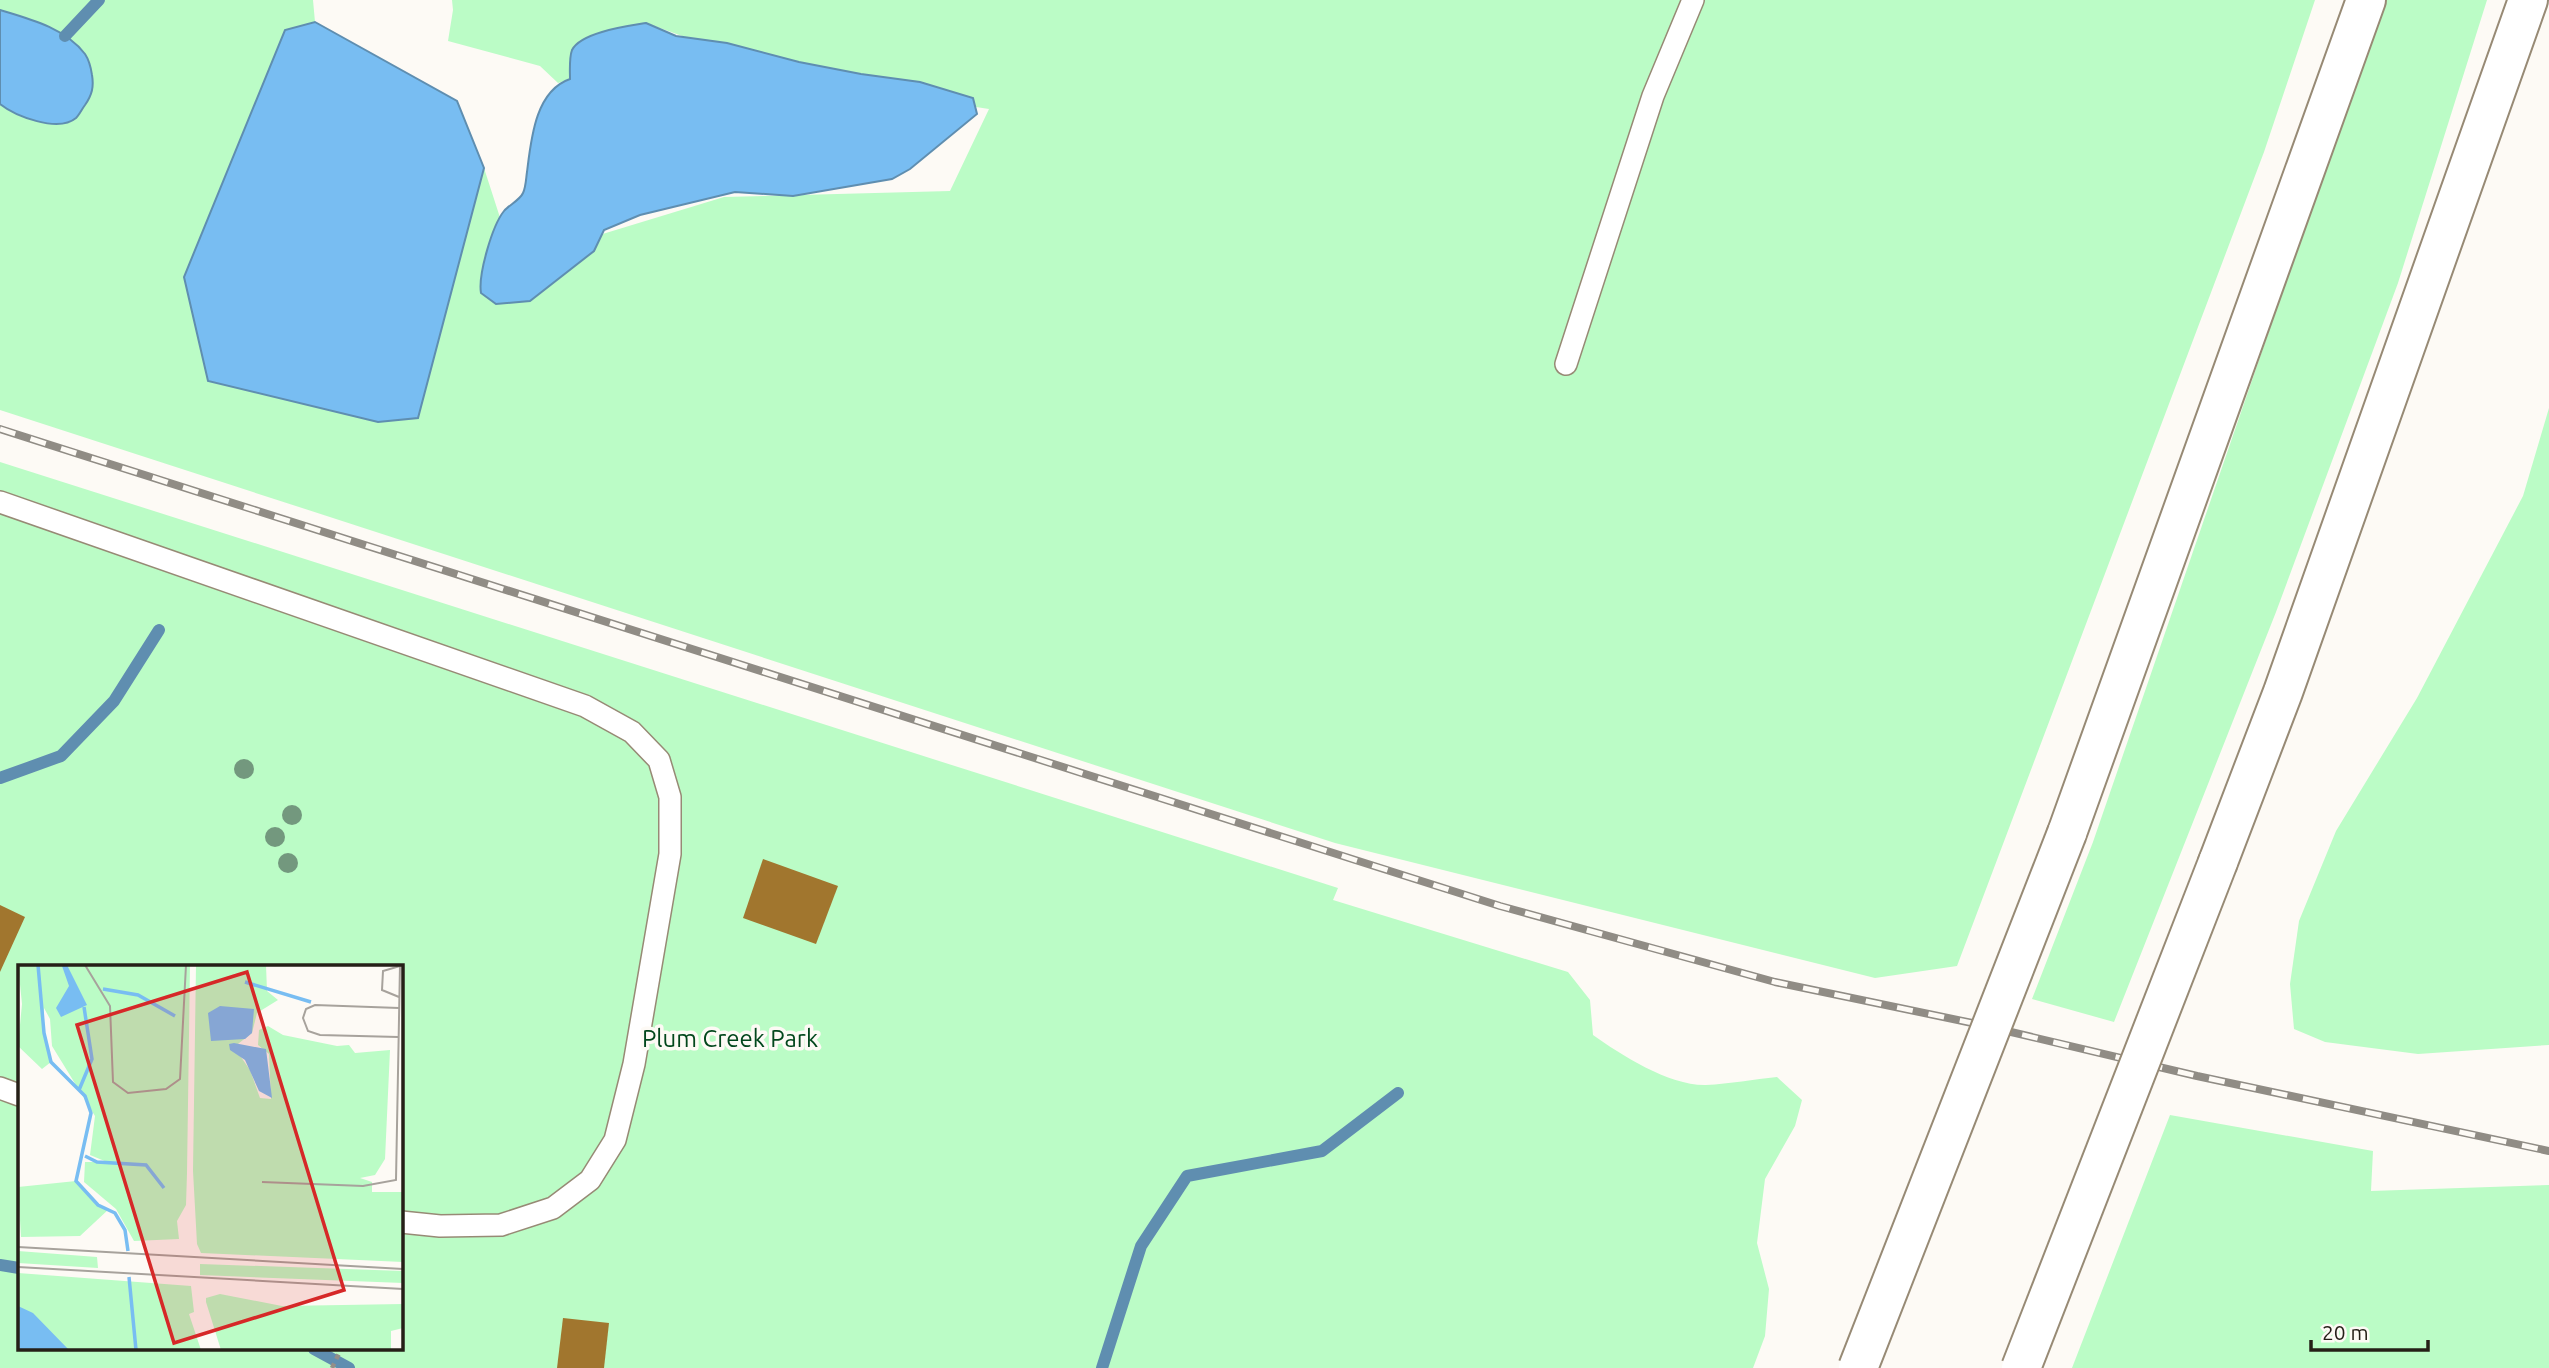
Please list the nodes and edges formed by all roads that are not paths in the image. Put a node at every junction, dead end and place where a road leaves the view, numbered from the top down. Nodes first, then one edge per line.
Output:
1 (1693, 0) edge
2 (2366, 0) edge
3 (2528, 0) edge
4 (1566, 364) dead end
5 (0, 502) edge
6 (0, 1088) edge
7 (18, 1095) edge
8 (402, 1222) edge
9 (1858, 1368) edge
10 (2021, 1368) edge

1 - 4 lane
2 - 9 main road, bridge
3 - 10 main road, bridge
5 - 8 lane
6 - 7 lane

